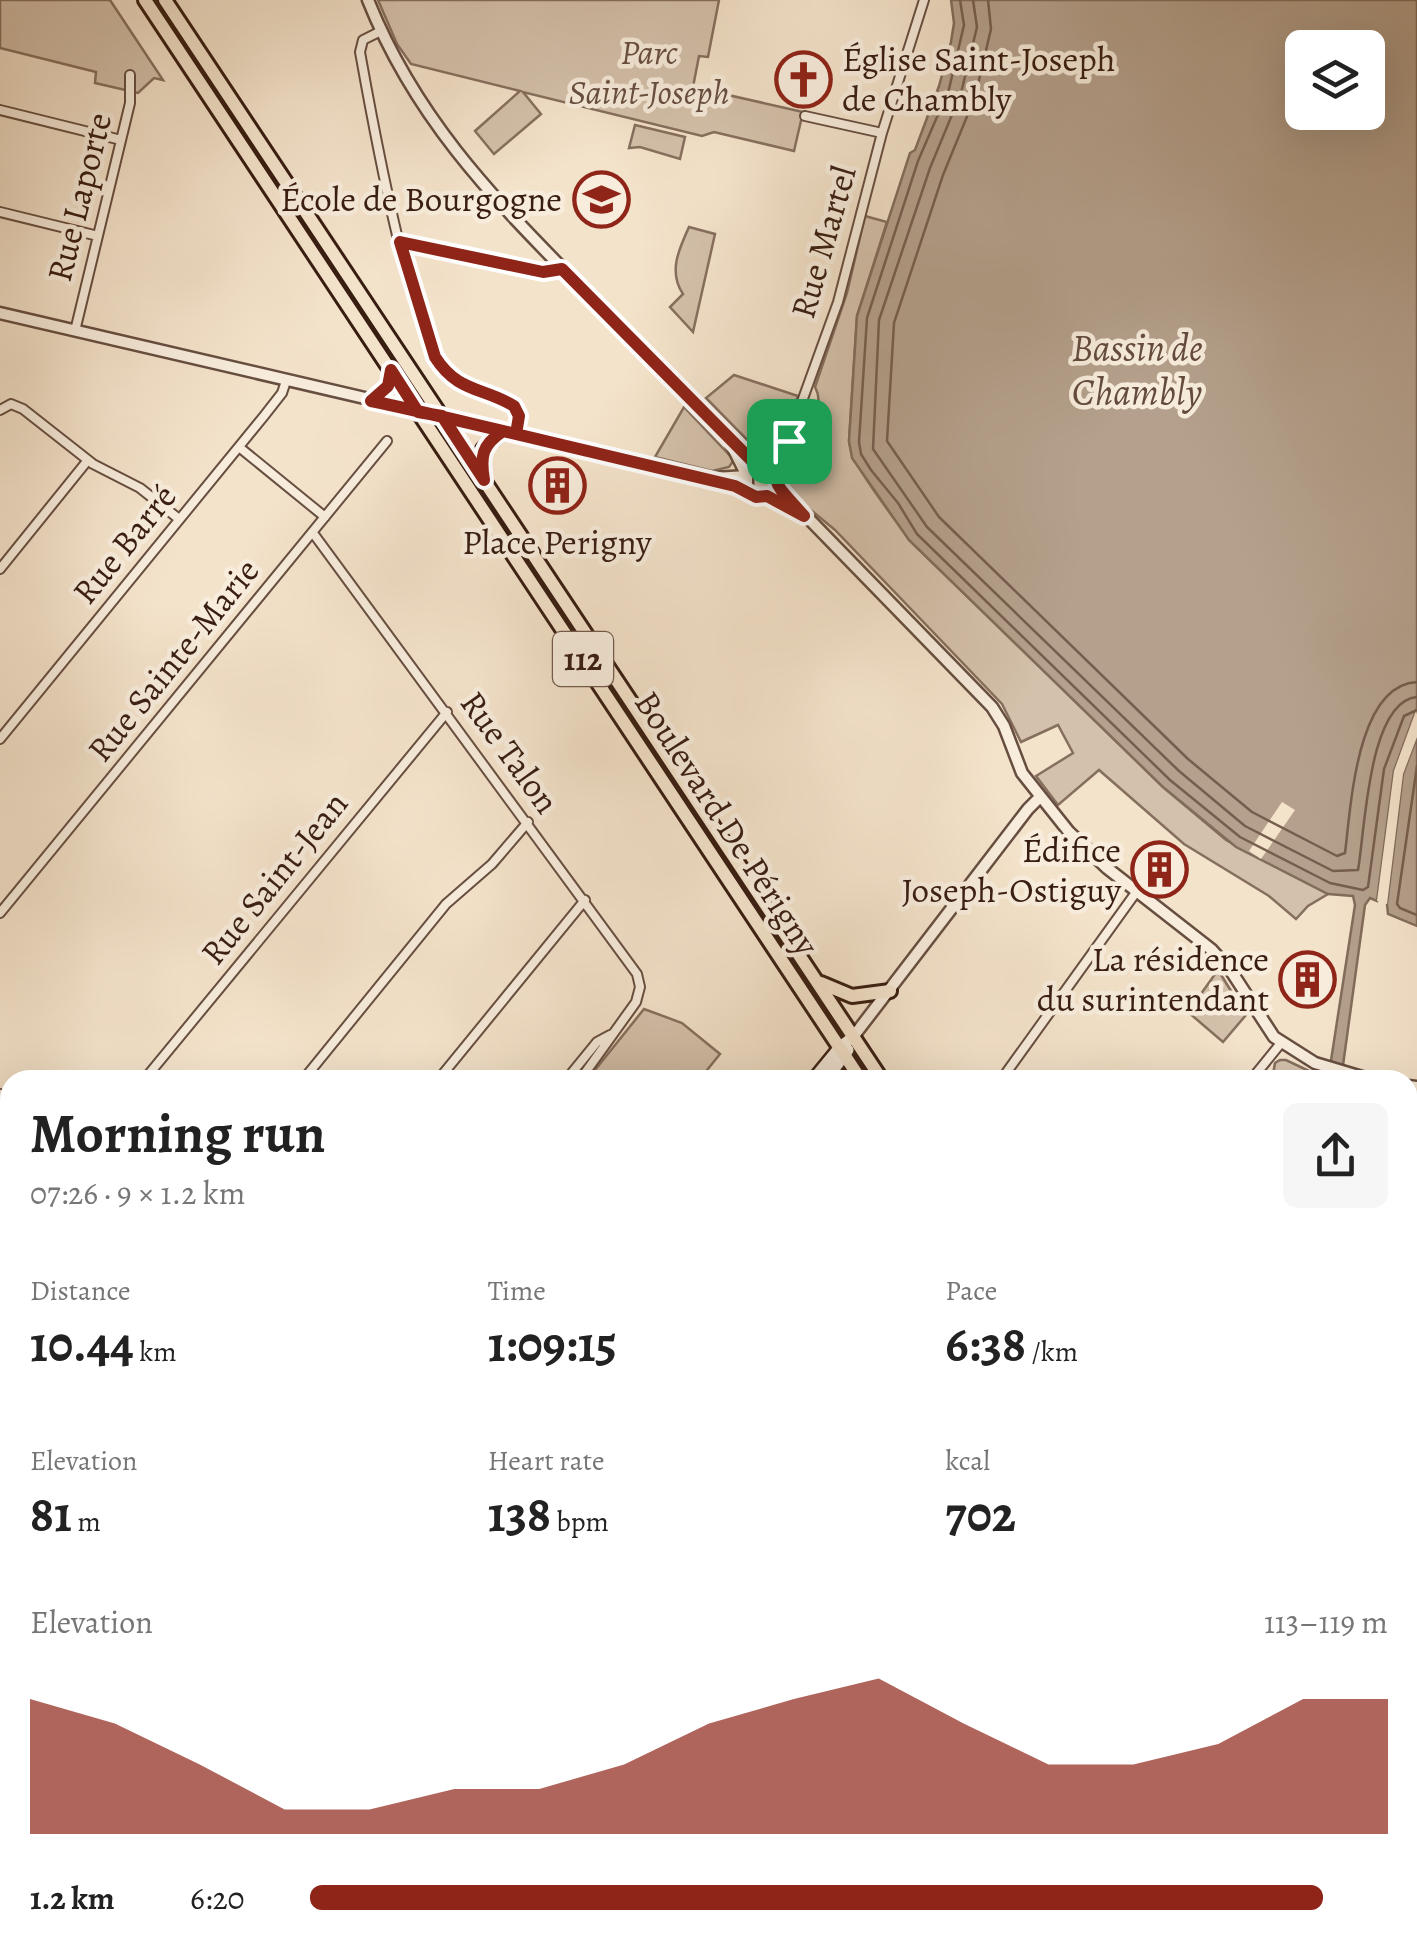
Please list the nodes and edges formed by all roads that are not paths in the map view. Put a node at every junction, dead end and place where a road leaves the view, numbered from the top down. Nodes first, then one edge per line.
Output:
1 (144, 0) edge
2 (165, 0) edge
3 (368, 0) edge
4 (924, 0) edge
5 (380, 31) junction
6 (130, 76) dead end
7 (0, 110) edge
8 (805, 116) dead end
9 (882, 134) junction
10 (121, 140) junction
11 (0, 212) edge
12 (98, 236) junction
13 (400, 242) junction
14 (562, 269) junction
15 (0, 313) edge
16 (76, 331) junction
17 (391, 370) junction
18 (286, 381) junction
19 (371, 401) junction
20 (0, 410) edge
21 (418, 412) junction
22 (442, 416) junction
23 (510, 432) junction
24 (728, 439) junction
25 (388, 441) dead end
26 (789, 441) junction
27 (239, 447) junction
28 (88, 460) junction
29 (760, 467) junction
30 (746, 476) junction
31 (708, 478) junction
32 (484, 480) junction
33 (775, 480) junction
34 (748, 491) junction
35 (767, 496) junction
36 (804, 516) junction
37 (325, 517) junction
38 (179, 519) junction
39 (313, 533) junction
40 (0, 569) edge
41 (448, 712) junction
42 (0, 739) edge
43 (1040, 797) junction
44 (528, 822) junction
45 (1137, 891) junction
46 (584, 900) junction
47 (0, 913) edge
48 (816, 980) junction
49 (890, 991) junction
50 (610, 1035) junction
51 (854, 1037) junction
52 (1281, 1044) junction
53 (842, 1052) junction
54 (152, 1070) edge
55 (311, 1070) edge
56 (446, 1070) edge
57 (574, 1070) edge
58 (588, 1070) edge
59 (823, 1070) edge
60 (832, 1070) edge
61 (854, 1070) edge
62 (875, 1070) edge
63 (1007, 1070) edge
64 (1259, 1070) edge
65 (1336, 1070) edge

1 - 17 main road, Boulevard De Périgny / 112
2 - 22 main road, Boulevard De Périgny / 112
3 - 5 street
4 - 9 street, Rue Martel
5 - 13 street
5 - 14 street
6 - 10 street, Rue Laporte
7 - 10 street
8 - 9 street
9 - 26 street, Rue Martel
10 - 12 street, Rue Laporte
11 - 12 street
12 - 16 street, Rue Laporte
13 - 14 street
13 - 23 street
14 - 24 street
15 - 16 street
16 - 18 street
17 - 19 main road
17 - 21 main road, Boulevard De Périgny / 112
18 - 19 street
18 - 27 street, Rue Barré
19 - 21 street
20 - 28 street
21 - 22 street
21 - 53 main road, Boulevard De Périgny / 112
22 - 23 street
22 - 32 main road, Boulevard De Périgny / 112
23 - 31 street
23 - 32 main road
24 - 29 street
24 - 30 street
25 - 37 street, Rue Sainte-Marie
26 - 29 street, Rue Martel
26 - 33 street, Rue Martel
27 - 37 street
27 - 38 street, Rue Barré
28 - 38 street
28 - 40 street
29 - 30 street
29 - 33 street
30 - 31 street
30 - 34 street
31 - 34 street
32 - 48 main road, Boulevard De Périgny / 112
33 - 35 street
33 - 36 street
34 - 35 street
35 - 36 street
36 - 43 street
37 - 39 street, Rue Sainte-Marie
38 - 42 street, Rue Barré
39 - 41 street, Rue Talon
39 - 47 street, Rue Sainte-Marie
41 - 44 street, Rue Talon
41 - 54 street, Rue Saint-Jean
43 - 45 street
43 - 49 street
44 - 46 street, Rue Talon
44 - 55 street
45 - 52 street
45 - 63 street
46 - 50 street, Rue Talon
46 - 56 street
48 - 49 main road
48 - 51 main road, Boulevard De Périgny / 112
49 - 51 street
50 - 57 street
50 - 58 street
51 - 53 main road
51 - 62 main road, Boulevard De Périgny / 112
52 - 64 street
52 - 65 street
53 - 59 main road
53 - 60 main road
53 - 61 main road, Boulevard De Périgny / 112

